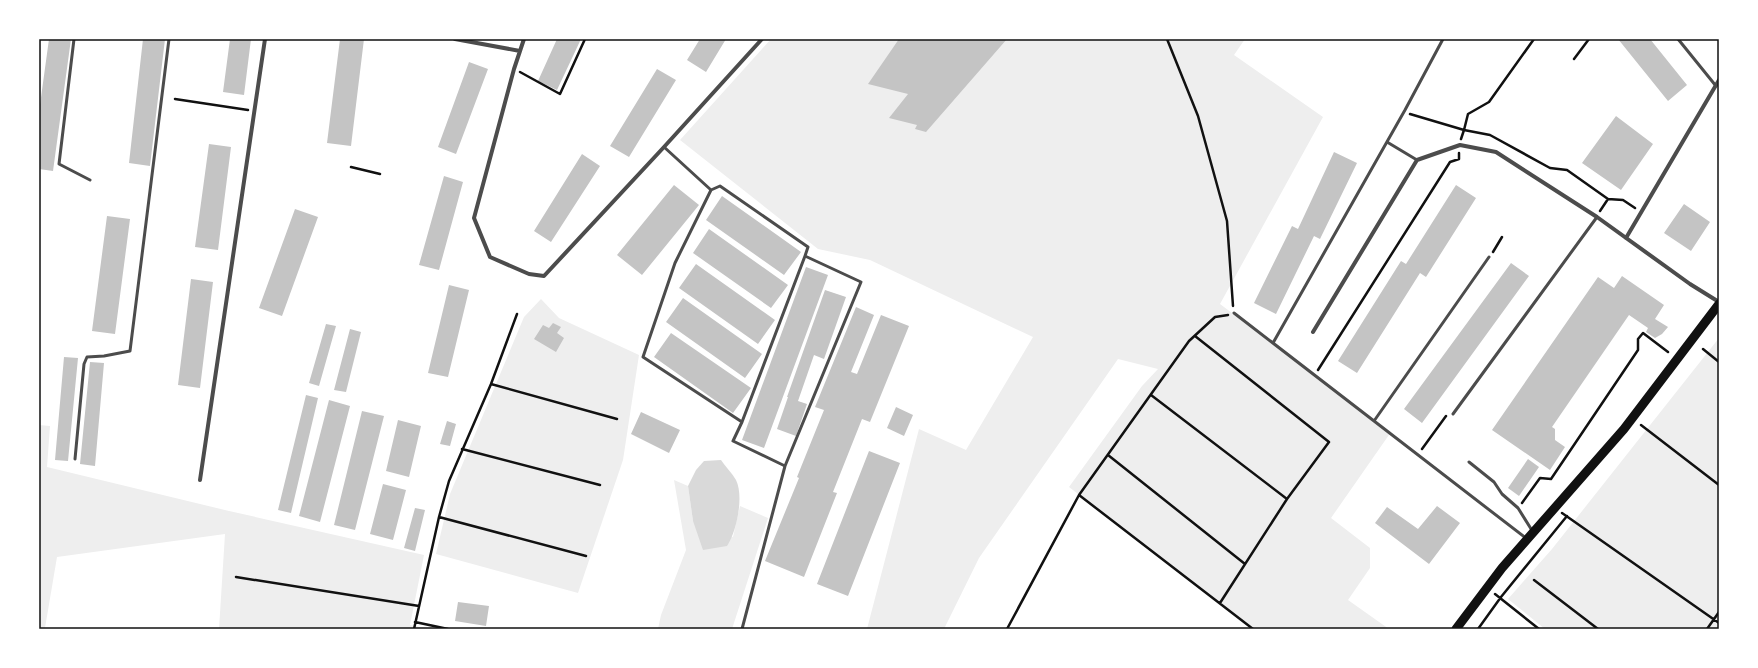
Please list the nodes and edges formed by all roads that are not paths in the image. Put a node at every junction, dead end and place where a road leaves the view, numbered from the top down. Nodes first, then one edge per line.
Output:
1 (74, 39) edge
2 (169, 39) edge
3 (265, 39) edge
4 (455, 39) edge
5 (524, 39) edge
6 (762, 39) edge
7 (1443, 39) edge
8 (1678, 39) edge
9 (520, 51) junction
10 (1719, 80) edge
11 (1716, 86) junction
12 (1386, 142) junction
13 (664, 147) junction
14 (1417, 160) junction
15 (90, 180) dead end
16 (711, 190) junction
17 (1597, 217) junction
18 (1626, 238) junction
19 (805, 256) junction
20 (1489, 257) road end
21 (1719, 303) edge
22 (1234, 313) road end
23 (1313, 332) dead end
24 (1273, 343) junction
25 (1453, 414) road end
26 (1374, 421) junction
27 (742, 422) junction
28 (75, 459) dead end
29 (1469, 462) dead end
30 (785, 466) junction
31 (200, 480) dead end
32 (1530, 535) junction
33 (742, 629) edge
34 (1456, 629) edge

1 - 15 lane
2 - 28 lane
3 - 31 street
4 - 9 street
5 - 9 street
6 - 13 street
7 - 12 lane
8 - 11 lane
9 - 13 street
10 - 11 street
11 - 18 street
12 - 14 lane
12 - 24 lane
13 - 16 lane
14 - 17 street
14 - 23 street
16 - 19 lane
16 - 27 lane
17 - 18 street
17 - 25 lane
18 - 21 street
19 - 27 lane
19 - 30 lane
20 - 26 lane
21 - 32 main road
22 - 24 lane
24 - 26 lane
26 - 32 lane
27 - 30 lane
29 - 32 lane
30 - 33 lane
32 - 34 main road

